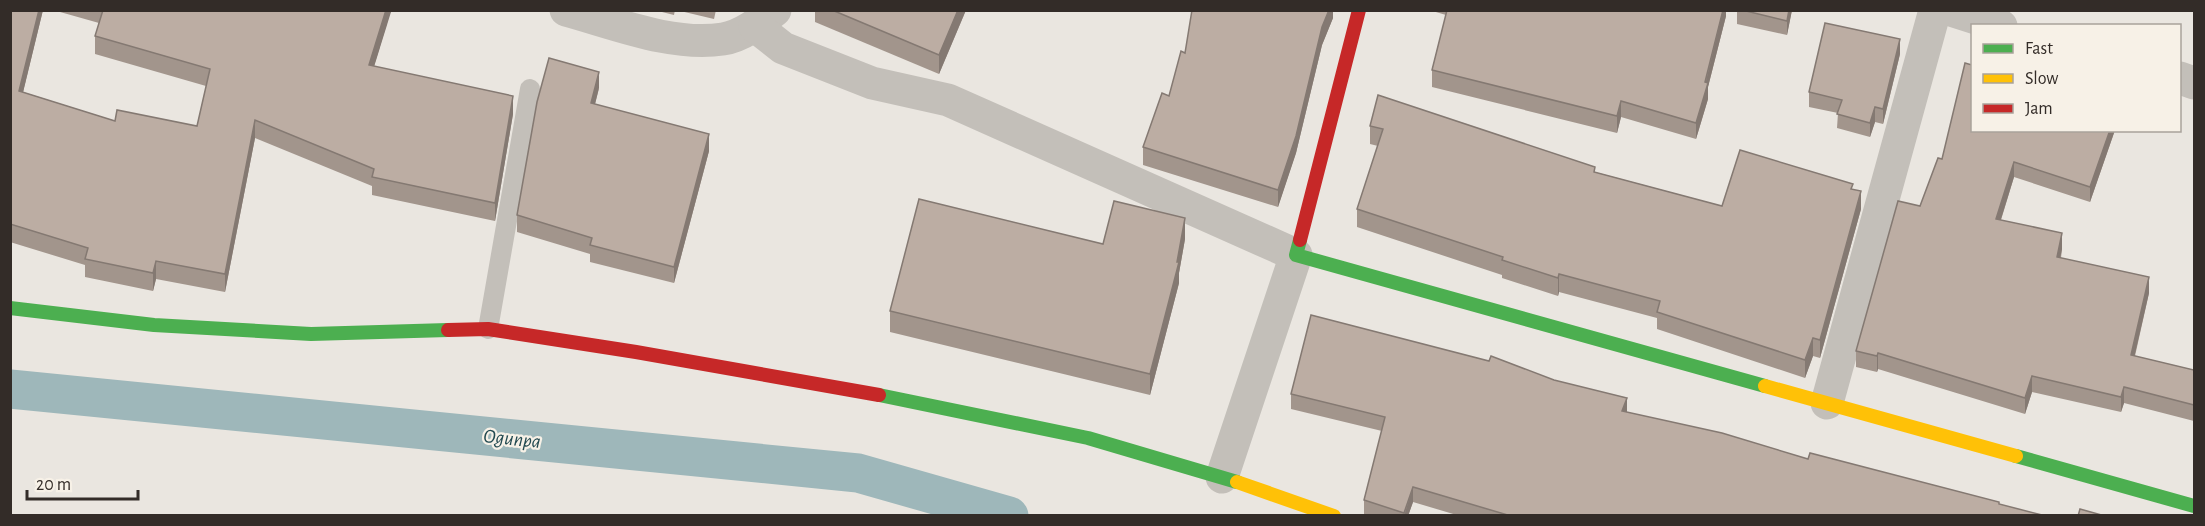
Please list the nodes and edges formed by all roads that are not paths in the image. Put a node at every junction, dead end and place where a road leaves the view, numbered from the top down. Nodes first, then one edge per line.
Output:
1 (566, 10) edge
2 (1359, 10) edge
3 (1935, 10) edge
4 (1951, 10) edge
5 (765, 18) edge
6 (1995, 24) edge
7 (530, 89) dead end
8 (1296, 255) junction
9 (10, 308) edge
10 (488, 329) junction
11 (1827, 403) junction
12 (1222, 477) junction
13 (2194, 506) edge
14 (1334, 516) edge

1 - 5 street
2 - 8 street
3 - 11 street
4 - 6 street
5 - 8 street
7 - 10 lane
8 - 11 street
8 - 12 street
9 - 10 street
10 - 12 street
11 - 13 street
12 - 14 street

